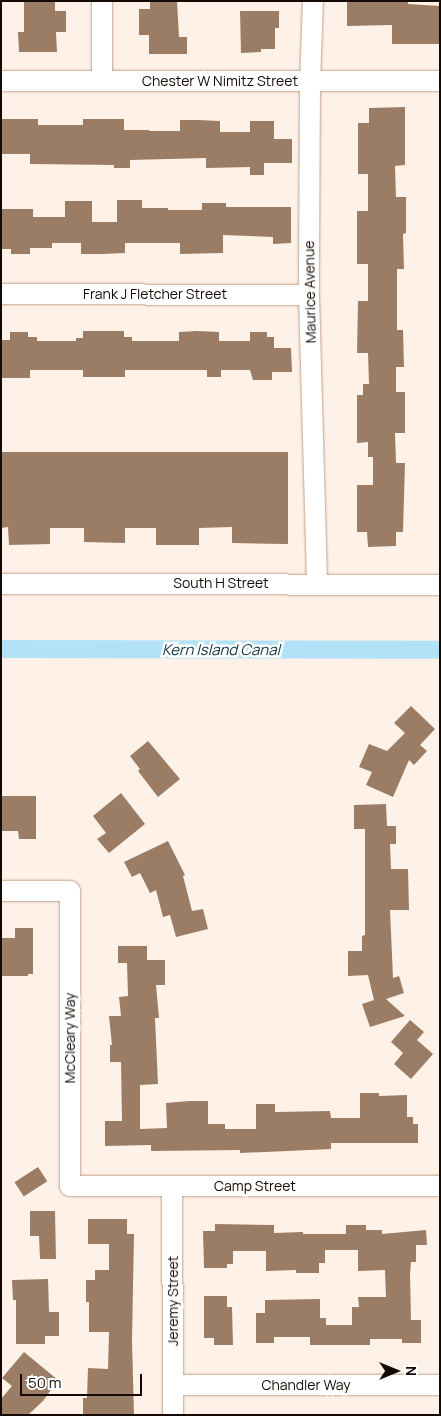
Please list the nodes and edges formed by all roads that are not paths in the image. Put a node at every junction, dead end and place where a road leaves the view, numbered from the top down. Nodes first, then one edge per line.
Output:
1 (102, 1) edge
2 (313, 1) edge
3 (1, 81) edge
4 (102, 81) junction
5 (310, 81) junction
6 (440, 82) edge
7 (1, 294) edge
8 (309, 295) junction
9 (317, 583) junction
10 (1, 584) edge
11 (440, 585) edge
12 (1, 890) edge
13 (70, 1186) joint
14 (172, 1186) junction
15 (440, 1186) edge
16 (173, 1385) junction
17 (440, 1385) edge
18 (173, 1415) edge

1 - 4 street
2 - 5 street, Maurice Avenue
3 - 4 street, Chester W Nimitz Street
4 - 5 street, Chester W Nimitz Street
5 - 6 street, Chester W Nimitz Street
5 - 8 street, Maurice Avenue
7 - 8 street, Frank J Fletcher Street
8 - 9 street, Maurice Avenue
9 - 10 street, South H Street
9 - 11 street, South H Street
12 - 13 street, McCleary Way
13 - 14 street, Camp Street
14 - 15 street, Camp Street
14 - 16 street, Jeremy Street
16 - 17 street, Chandler Way
16 - 18 street, Jeremy Street

